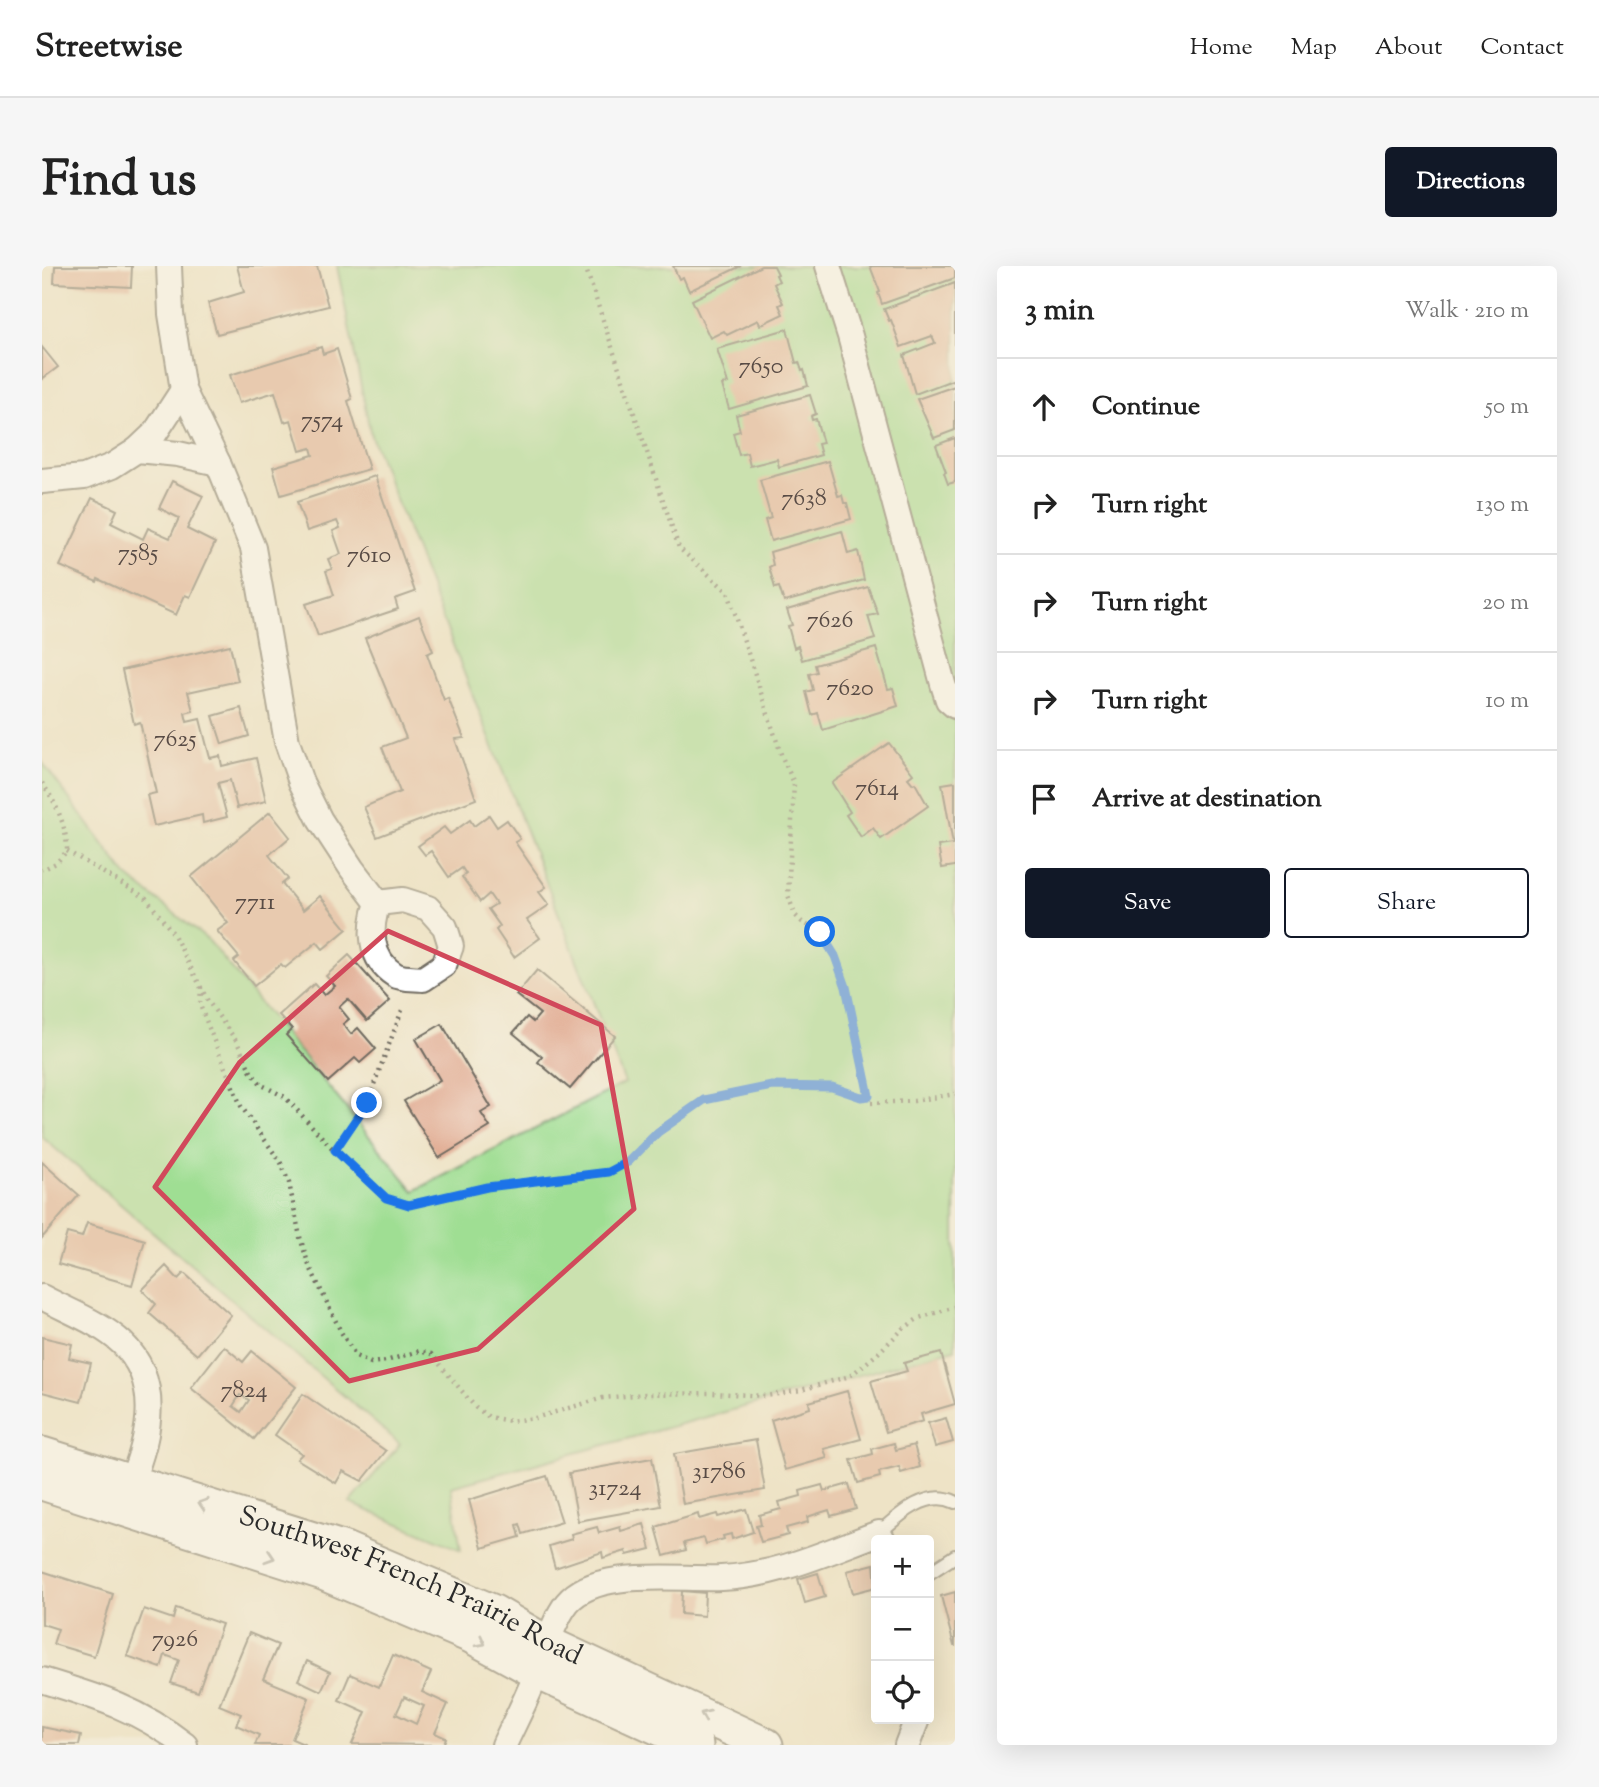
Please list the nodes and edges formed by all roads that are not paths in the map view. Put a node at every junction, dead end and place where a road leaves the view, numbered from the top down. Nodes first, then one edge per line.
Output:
1 (169, 266) edge
2 (828, 266) edge
3 (183, 390) junction
4 (137, 450) junction
5 (218, 463) junction
6 (42, 481) edge
7 (955, 706) edge
8 (378, 904) dead end
9 (42, 1297) edge
10 (42, 1454) edge
11 (42, 1483) edge
12 (125, 1495) junction
13 (955, 1502) edge
14 (883, 1535) edge
15 (871, 1540) edge
16 (955, 1556) edge
17 (934, 1570) edge
18 (542, 1658) junction
19 (42, 1681) edge
20 (915, 1724) edge
21 (185, 1745) edge
22 (504, 1745) edge
23 (696, 1745) edge
24 (766, 1745) edge
25 (907, 1745) edge

1 - 3 street
2 - 7 street
3 - 4 street
3 - 5 street
4 - 5 street
4 - 6 street
5 - 8 street
9 - 12 street
10 - 12 street, Southwest French Prairie Road
11 - 12 street, Southwest French Prairie Road
12 - 18 street, Southwest French Prairie Road
13 - 14 lane
15 - 18 street
16 - 17 lane
18 - 22 street
18 - 23 street, Southwest French Prairie Road
24 -> 18 street, Southwest French Prairie Road
19 - 21 street
20 - 25 street

